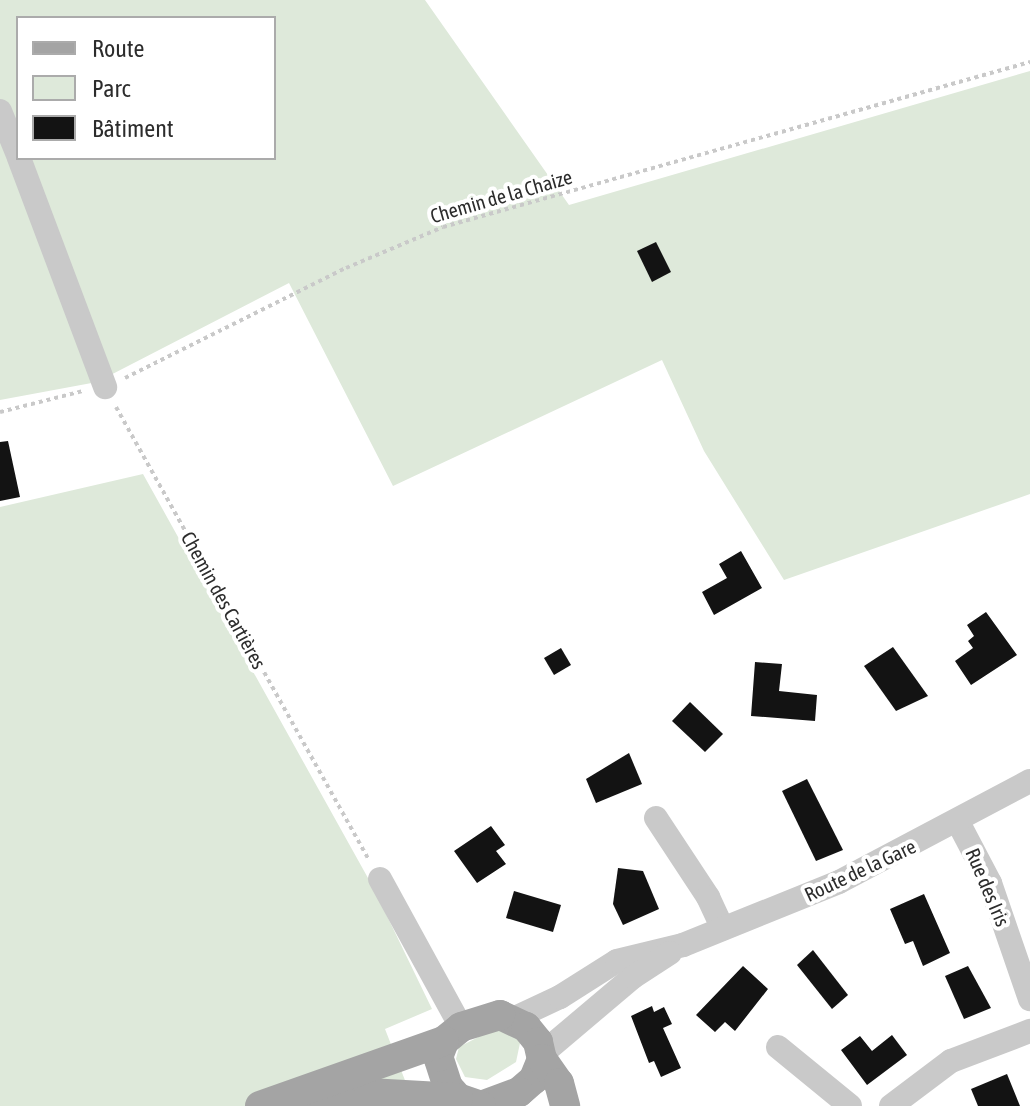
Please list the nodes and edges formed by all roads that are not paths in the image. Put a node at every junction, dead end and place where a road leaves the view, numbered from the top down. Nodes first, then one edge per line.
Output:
1 (0, 111) edge
2 (16, 149) edge
3 (20, 160) edge
4 (105, 387) road end
5 (1030, 781) edge
6 (656, 818) dead end
7 (958, 822) junction
8 (380, 879) road end
9 (723, 929) junction
10 (683, 945) junction
11 (1030, 999) edge
12 (513, 1019) junction
13 (1030, 1031) edge
14 (452, 1034) junction
15 (778, 1047) dead end
16 (543, 1056) junction
17 (473, 1103) edge
18 (260, 1106) edge
19 (305, 1106) edge
20 (565, 1106) edge
21 (850, 1106) edge
22 (891, 1106) edge

1 - 2 street
3 - 4 street
5 - 7 street, Route de la Gare
6 - 9 street
7 - 9 street, Route de la Gare
7 - 11 street, Rue des Iris
8 - 14 street
9 - 10 street, Route de la Gare
10 - 12 street, Route de la Gare
10 - 16 street, Route de la Gare
12 - 14 main road, Route de la Gare
12 - 16 main road
13 - 22 street
14 - 17 main road
14 - 18 main road, Route de la Gare
15 - 21 street
16 - 17 main road, Route de la Gare
16 - 20 main road
17 - 19 main road, Route de la Gare

